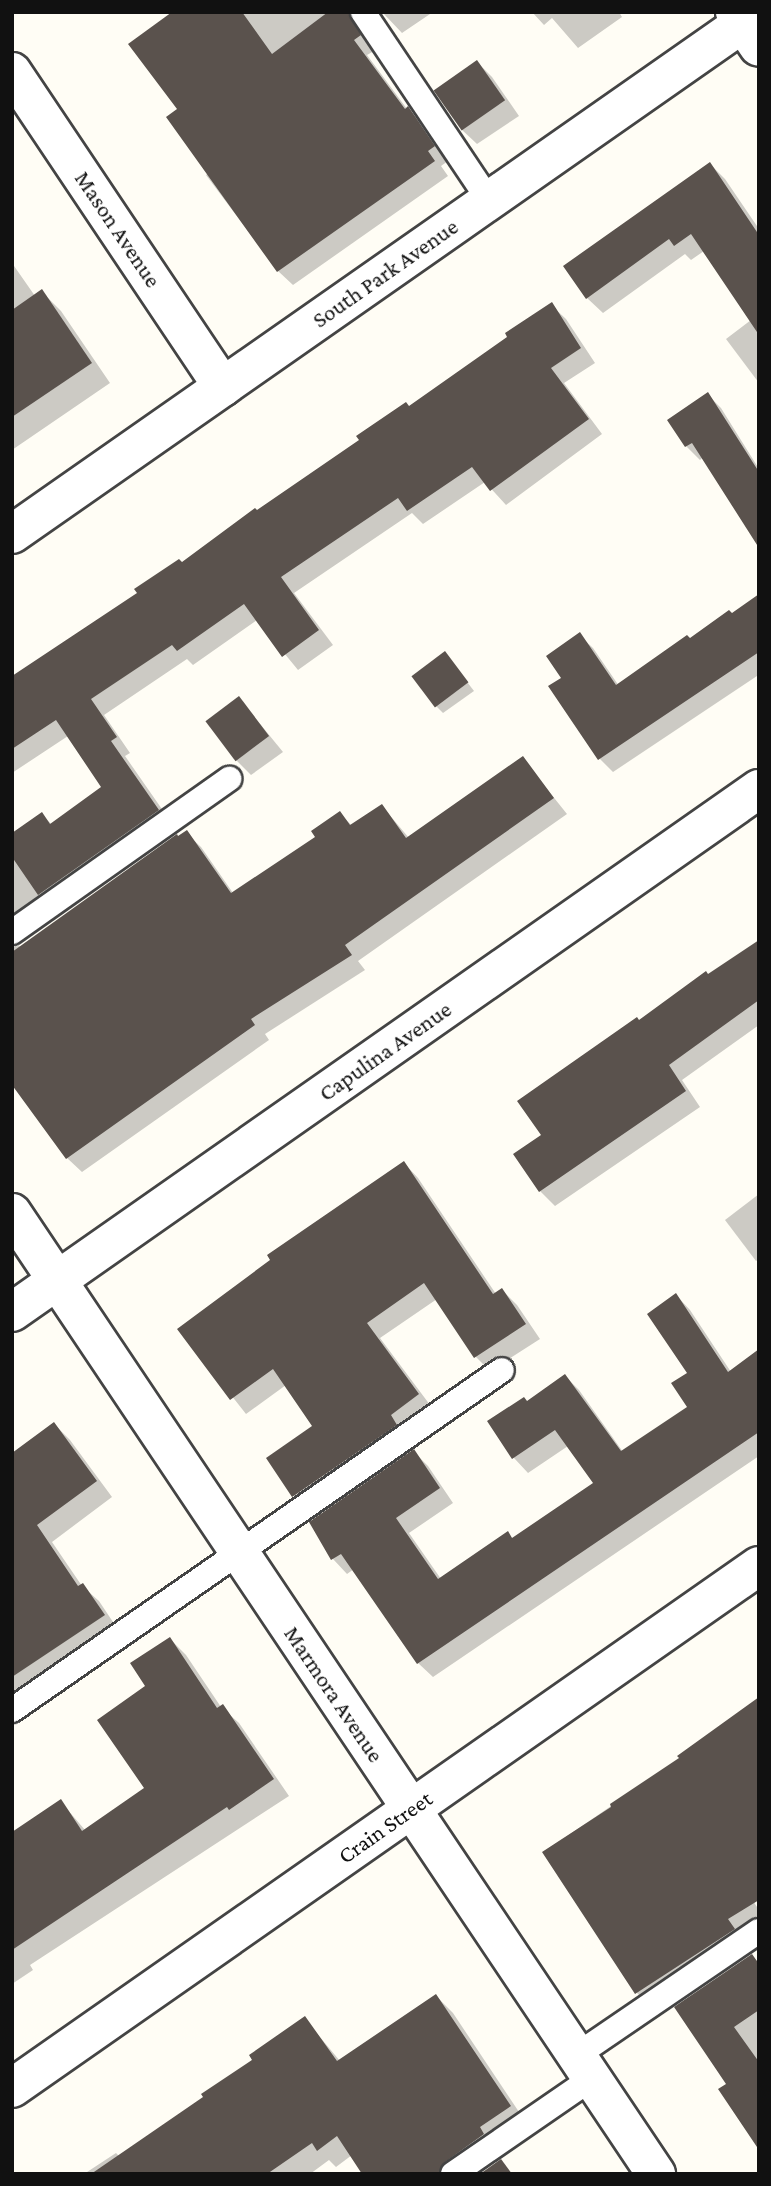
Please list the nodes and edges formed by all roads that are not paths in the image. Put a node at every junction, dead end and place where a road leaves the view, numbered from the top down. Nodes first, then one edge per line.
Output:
1 (363, 12) edge
2 (749, 24) edge
3 (12, 72) edge
4 (489, 200) junction
5 (223, 387) junction
6 (12, 534) edge
7 (229, 779) dead end
8 (759, 789) edge
9 (12, 932) edge
10 (12, 1213) edge
11 (57, 1281) junction
12 (12, 1312) edge
13 (502, 1370) dead end
14 (239, 1552) junction
15 (759, 1566) edge
16 (12, 1710) edge
17 (411, 1809) junction
18 (759, 1931) edge
19 (584, 2067) junction
20 (12, 2088) edge
21 (453, 2174) edge
22 (656, 2174) edge

1 - 4 lane
2 - 4 street, South Park Avenue
3 - 5 street, Mason Avenue
4 - 5 street, South Park Avenue
5 - 6 street, South Park Avenue
7 - 9 lane
8 - 11 street, Capulina Avenue
10 - 11 street, Marmora Avenue
11 - 12 street, Capulina Avenue
11 - 14 street, Marmora Avenue
13 - 14 lane
14 - 16 lane
14 - 17 street, Marmora Avenue
15 - 17 street, Crain Street
17 - 19 street, Marmora Avenue
17 - 20 street, Crain Street
18 - 19 lane
19 - 21 lane
19 - 22 street, Marmora Avenue

